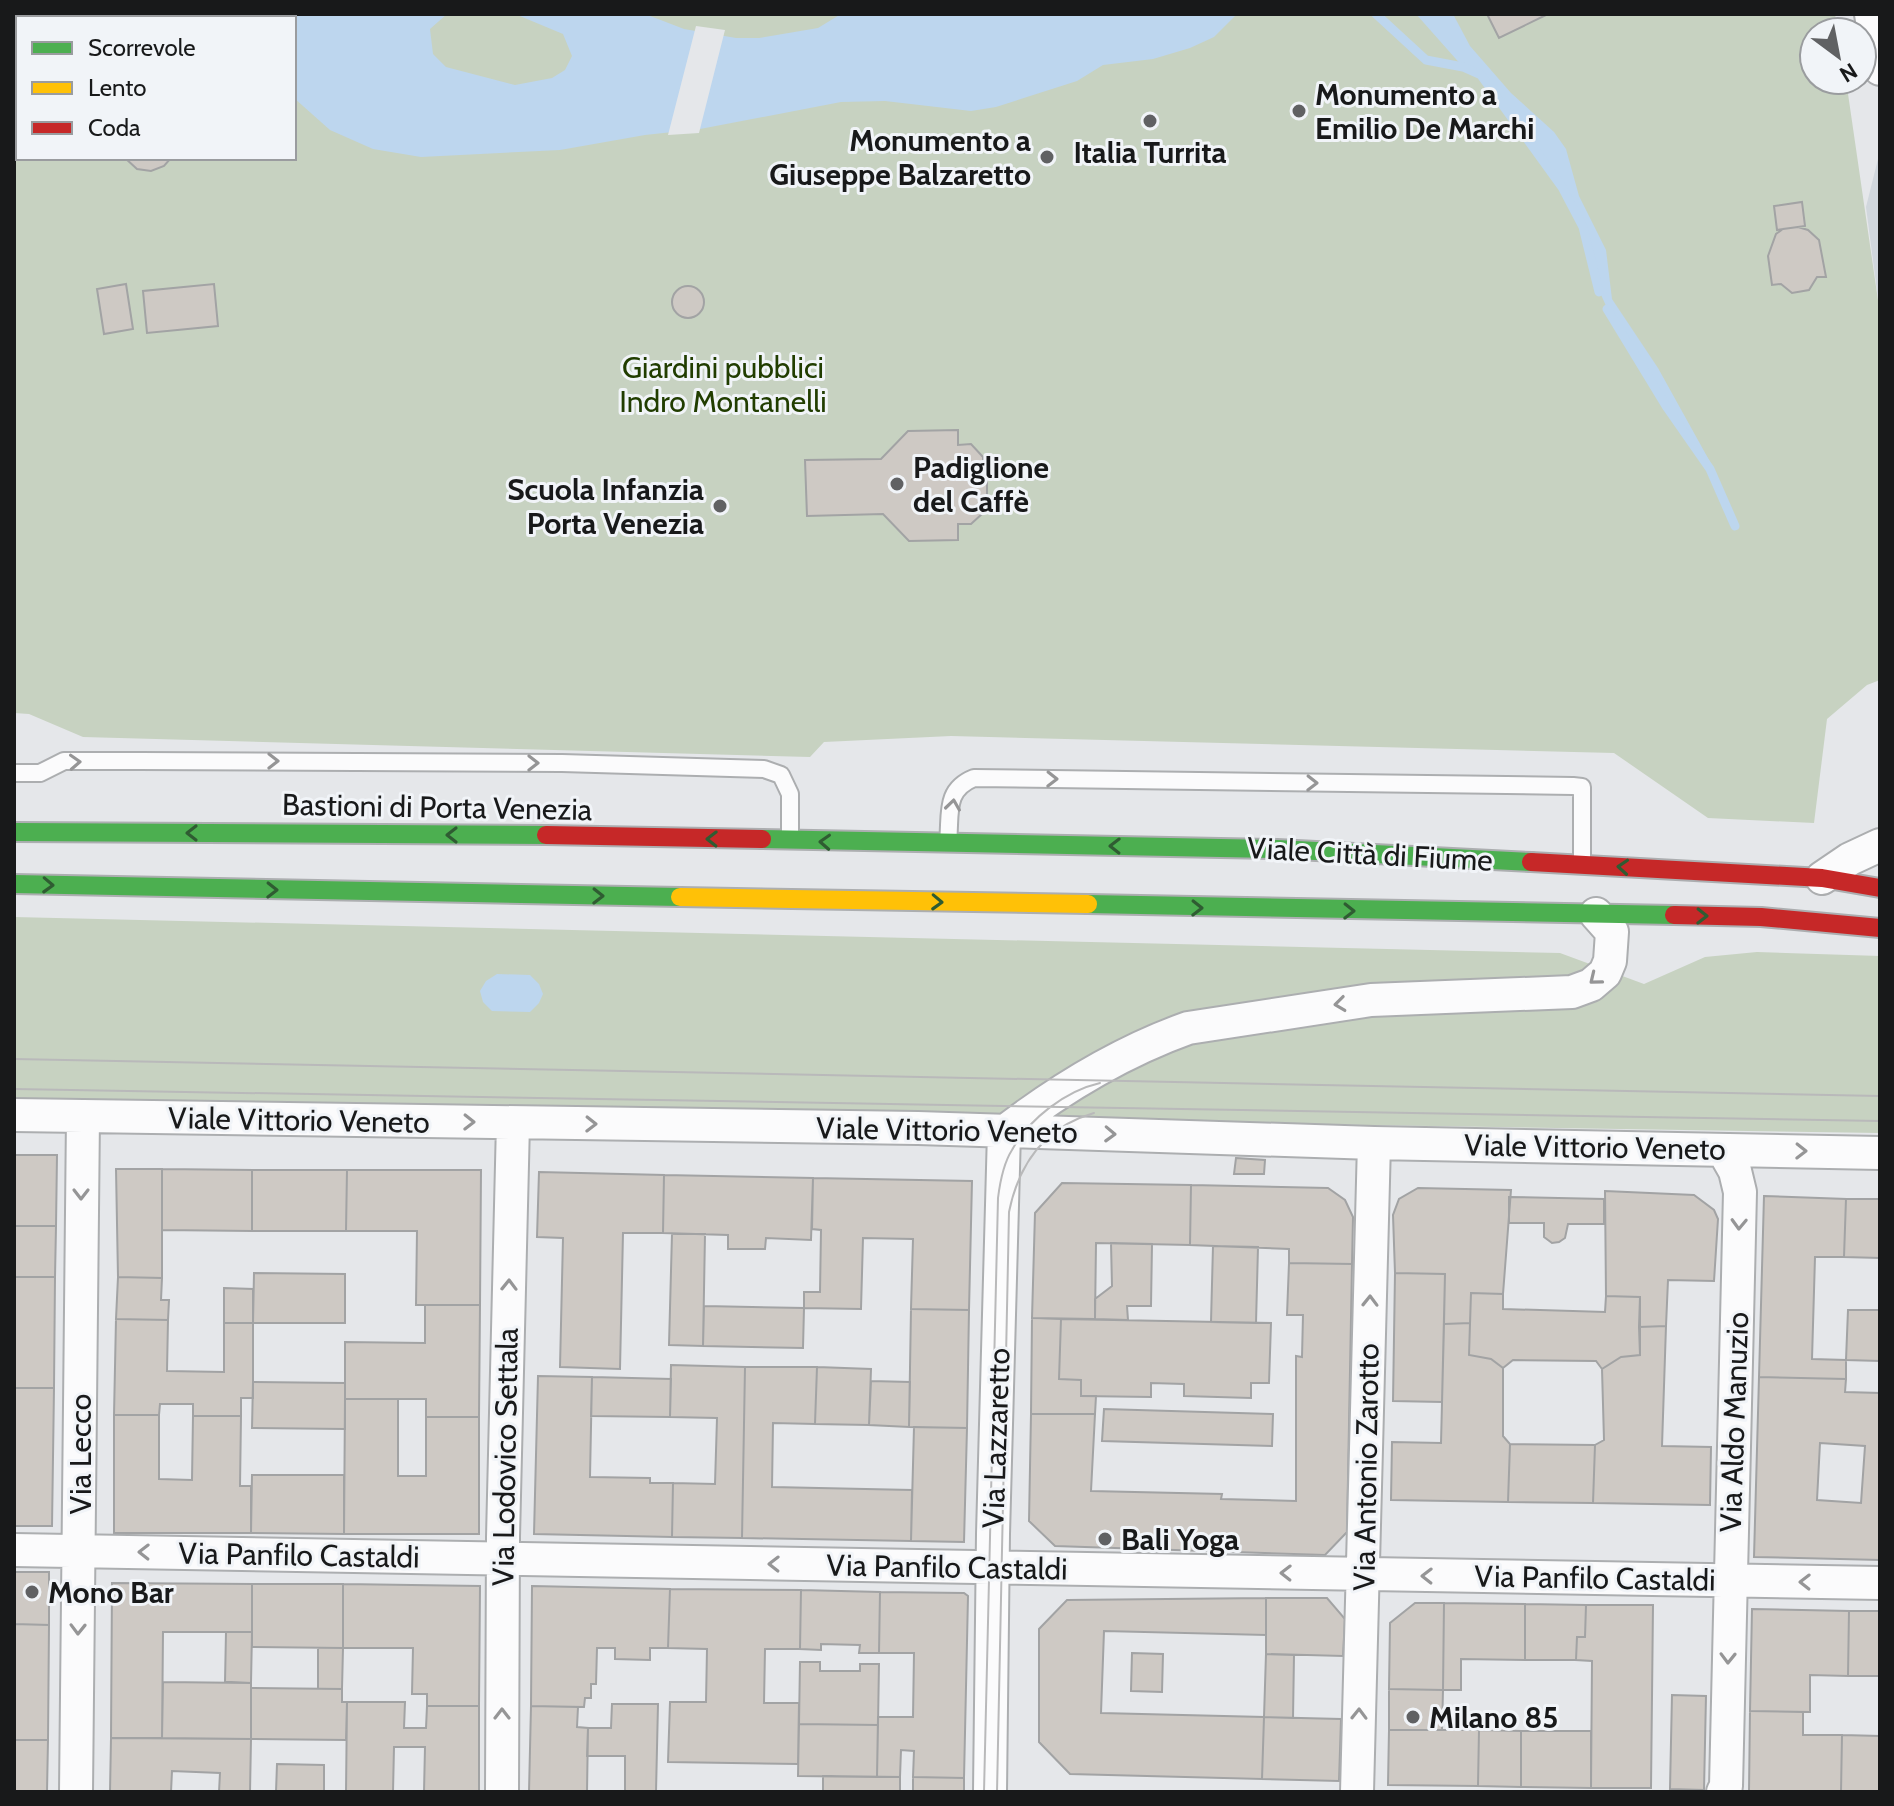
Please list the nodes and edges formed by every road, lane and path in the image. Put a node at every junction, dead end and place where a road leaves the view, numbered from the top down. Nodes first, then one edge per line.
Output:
1 (1871, 14) edge
2 (1880, 69) edge
3 (14, 773) edge
4 (14, 832) edge
5 (790, 840) junction
6 (860, 842) joint
7 (948, 844) junction
8 (1880, 845) edge
9 (1582, 864) junction
10 (1822, 878) junction
11 (14, 884) edge
12 (1880, 888) edge
13 (1596, 914) junction
14 (1880, 928) edge
15 (14, 1115) edge
16 (83, 1116) junction
17 (513, 1123) junction
18 (1004, 1132) junction
19 (1374, 1143) junction
20 (1723, 1150) junction
21 (1880, 1153) edge
22 (14, 1550) edge
23 (79, 1551) junction
24 (502, 1559) junction
25 (992, 1567) junction
26 (1364, 1574) junction
27 (1729, 1580) junction
28 (1880, 1583) edge
29 (76, 1792) edge
30 (502, 1792) edge
31 (990, 1792) edge
32 (1357, 1792) edge
33 (1723, 1792) edge

1 - 2 street
3 -> 5 lane
5 -> 4 main road, Bastioni di Porta Venezia
6 -> 5 main road, Bastioni di Porta Venezia
6 - 7 main road, Viale Città di Fiume
9 -> 7 main road, Viale Città di Fiume
7 -> 9 lane
8 - 10 street
10 -> 9 main road, Viale Città di Fiume
10 - 12 main road, Viale Città di Fiume
11 -> 13 main road, Viale Città di Fiume
13 -> 14 main road, Viale Città di Fiume
13 -> 18 street
15 - 16 street, Viale Vittorio Veneto
16 -> 17 street, Viale Vittorio Veneto
16 -> 23 street, Via Lecco
17 -> 18 street, Viale Vittorio Veneto
24 -> 17 street, Via Lodovico Settala
18 -> 19 street, Viale Vittorio Veneto
18 - 25 street, Via Lazzaretto
19 - 20 street, Viale Vittorio Veneto
26 -> 19 street, Via Antonio Zarotto
20 -> 21 street, Viale Vittorio Veneto
20 -> 27 street, Via Aldo Manuzio
22 - 23 street, Via Panfilo Castaldi
24 -> 23 street, Via Panfilo Castaldi
23 -> 29 street, Via Lecco
25 -> 24 street, Via Panfilo Castaldi
30 -> 24 street, Via Lodovico Settala
26 -> 25 street, Via Panfilo Castaldi
25 - 31 street, Via Lazzaretto
27 -> 26 street, Via Panfilo Castaldi
32 -> 26 street, Via Antonio Zarotto
28 -> 27 street, Via Panfilo Castaldi
27 -> 33 street, Via Aldo Manuzio

